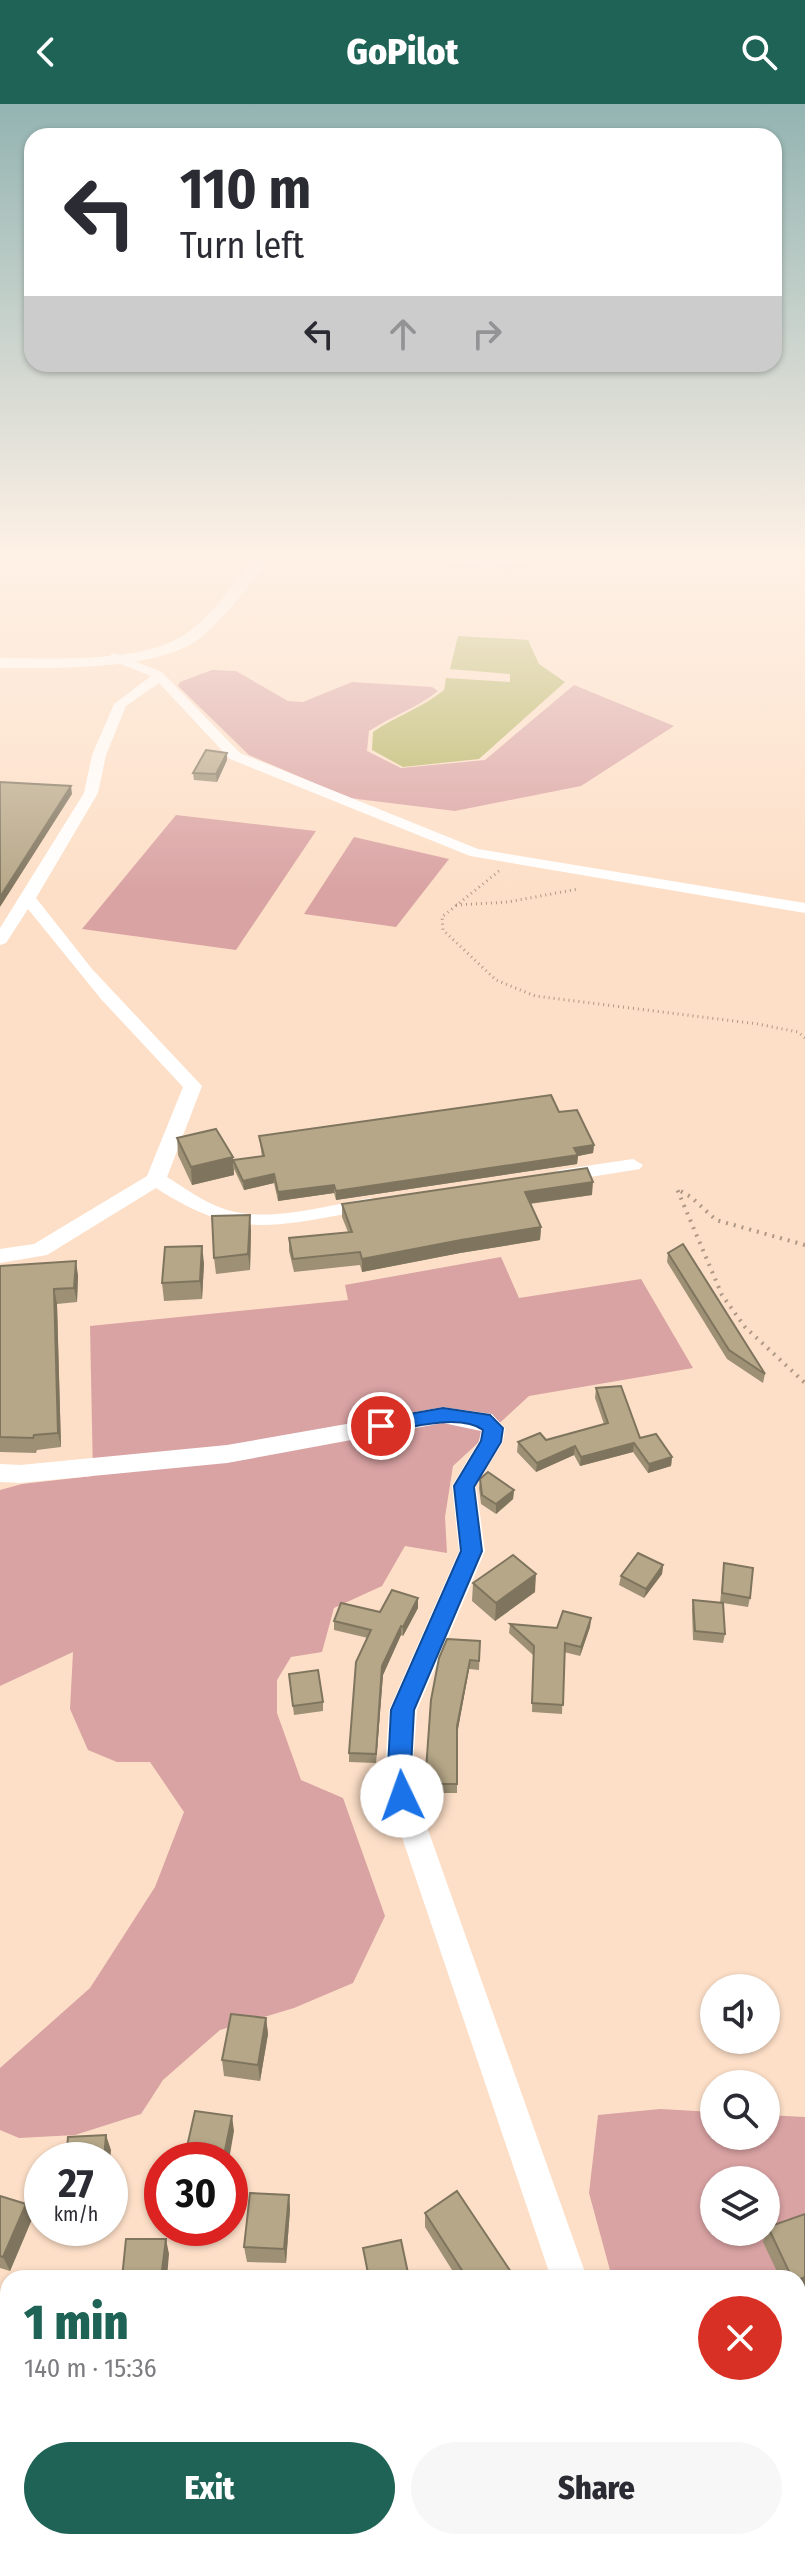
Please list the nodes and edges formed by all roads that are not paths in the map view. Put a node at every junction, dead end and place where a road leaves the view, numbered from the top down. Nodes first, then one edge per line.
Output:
1 (136, 666) edge
2 (158, 675) junction
3 (28, 898) junction
4 (805, 908) edge
5 (0, 940) edge
6 (633, 1165) dead end
7 (156, 1179) junction
8 (541, 1179) edge
9 (387, 1202) edge
10 (0, 1256) edge
11 (7, 1477) edge
12 (566, 2270) edge

1 - 2 street
2 - 3 street
2 - 4 street
3 - 5 street
3 - 7 street
6 - 8 street
7 - 9 street
7 - 10 street
11 - 12 street

